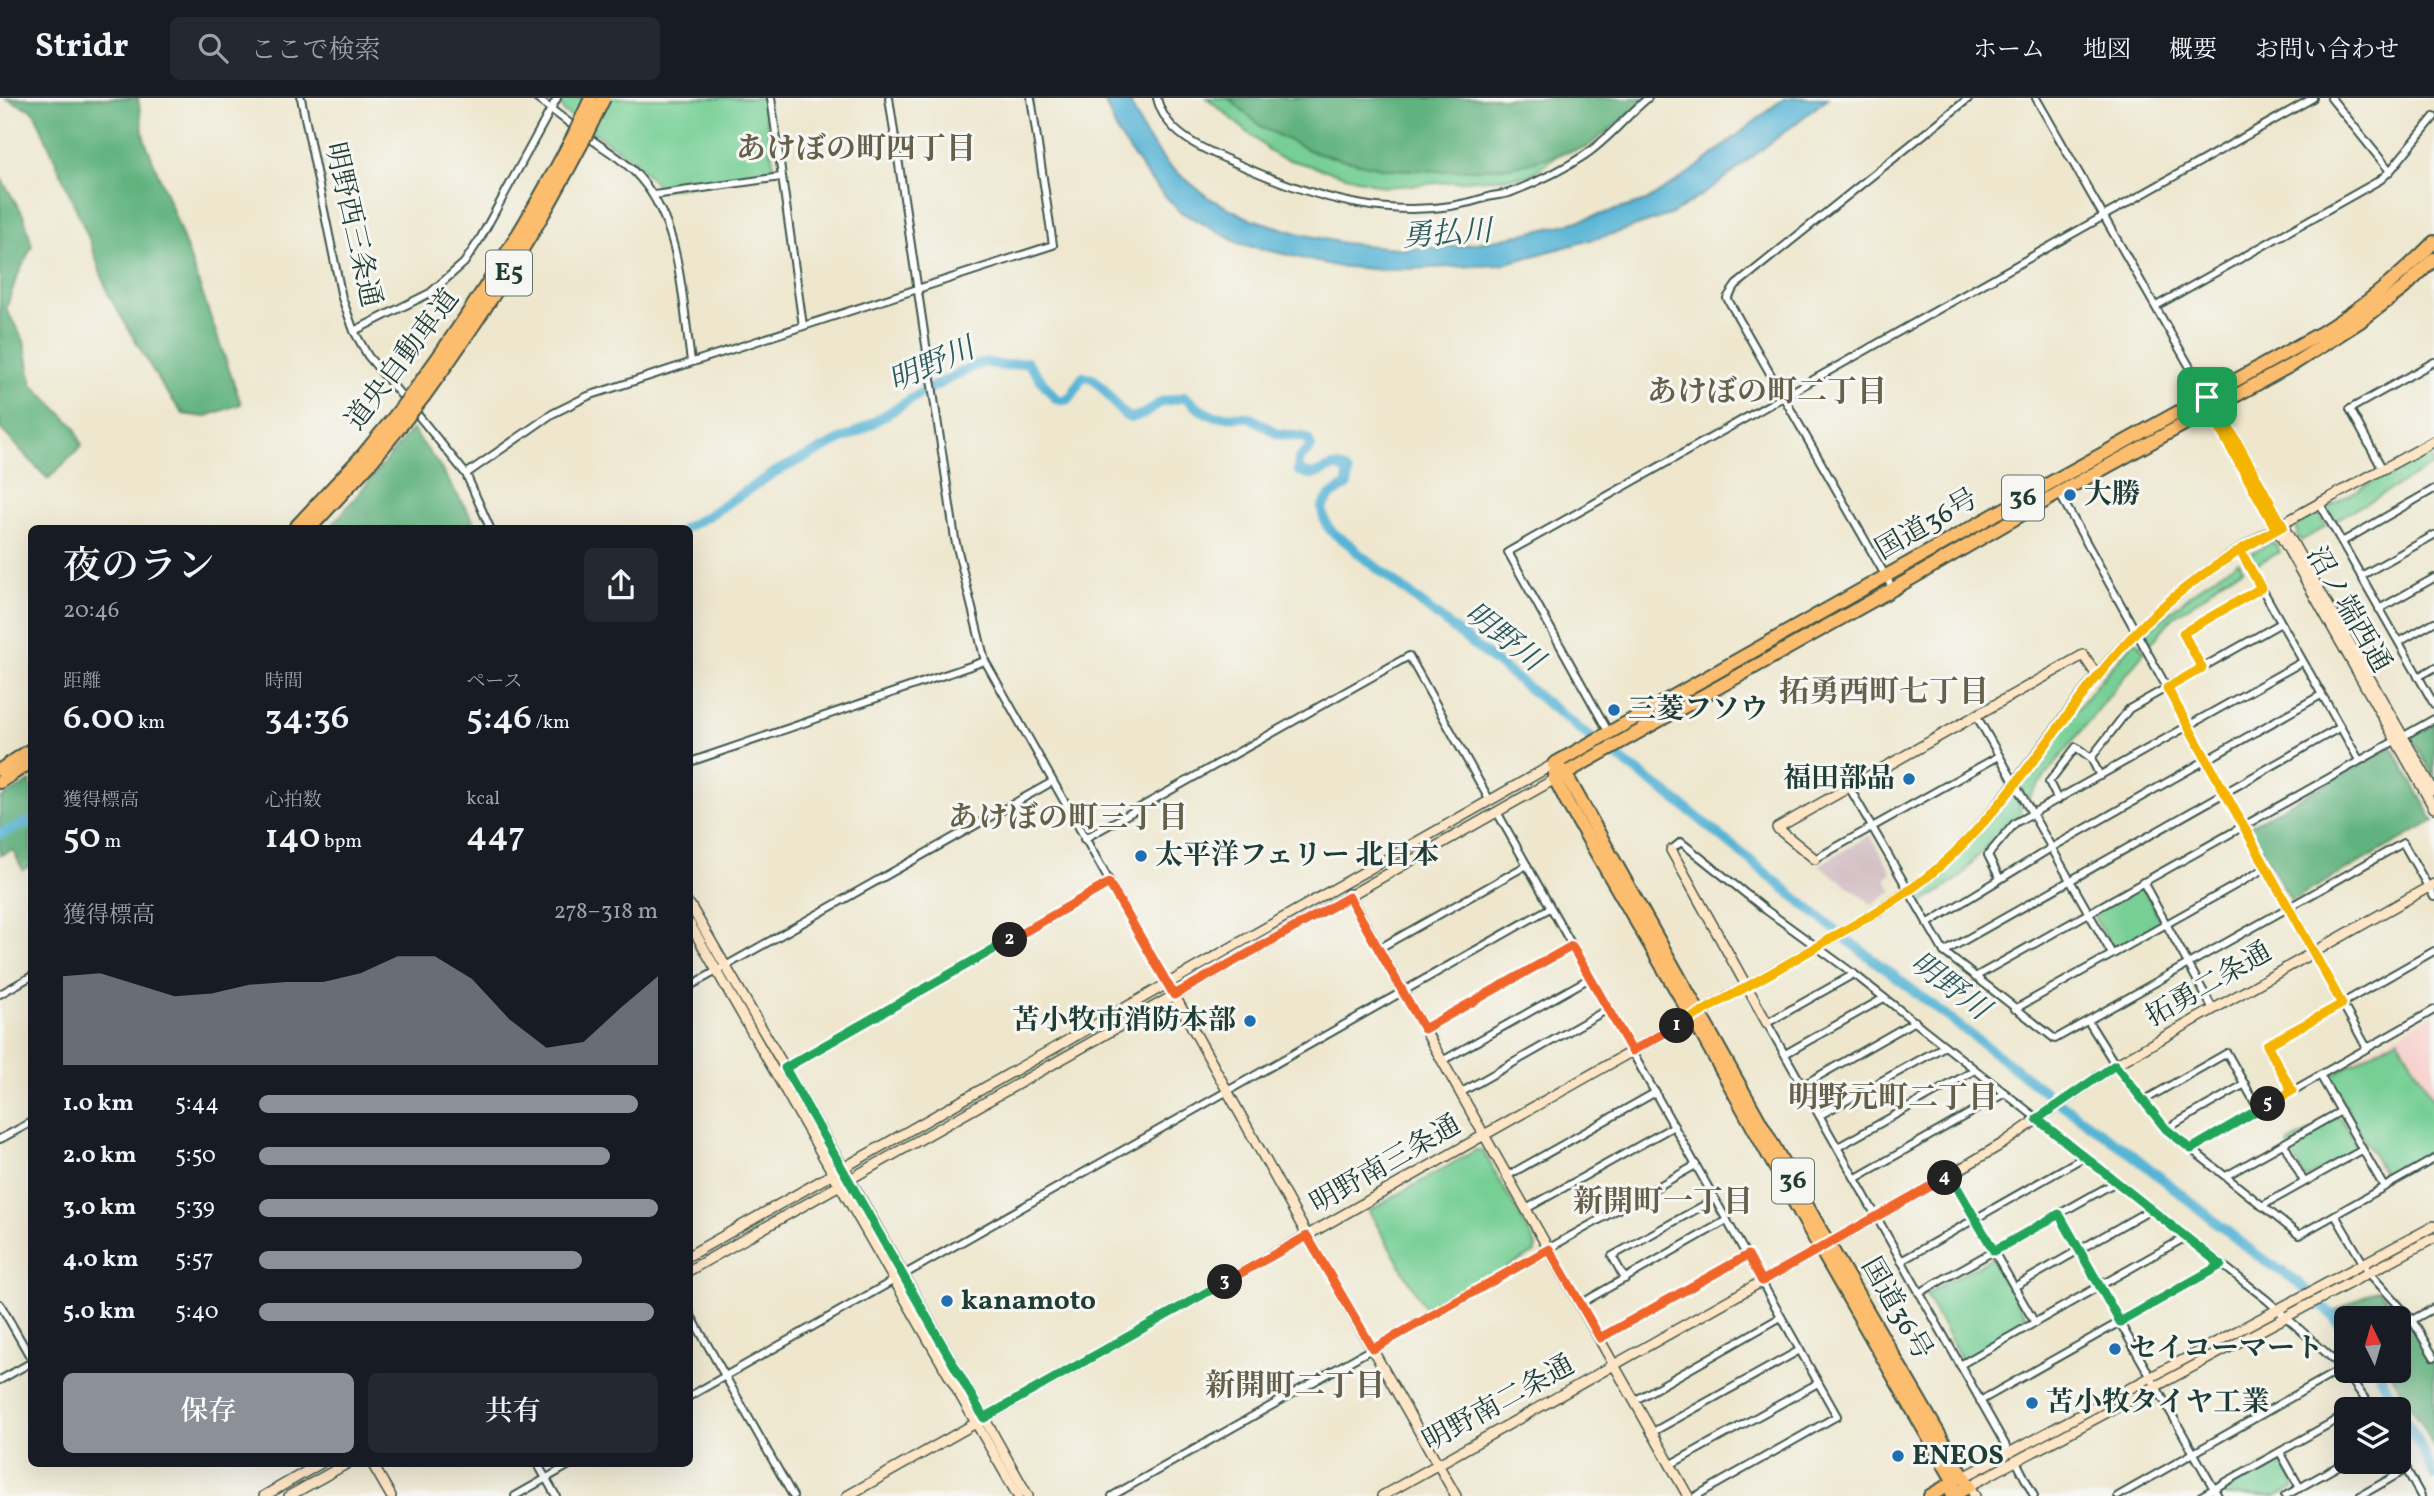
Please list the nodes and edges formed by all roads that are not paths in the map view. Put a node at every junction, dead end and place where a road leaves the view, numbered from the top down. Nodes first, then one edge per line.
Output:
1 (301, 98) edge
2 (536, 98) edge
3 (557, 98) edge
4 (591, 98) edge
5 (604, 98) edge
6 (771, 98) edge
7 (889, 98) edge
8 (1031, 98) edge
9 (1157, 98) edge
10 (1648, 98) edge
11 (1969, 98) edge
12 (2036, 98) edge
13 (2312, 98) edge
14 (2331, 98) edge
15 (552, 111) junction
16 (2434, 117) edge
17 (578, 140) junction
18 (2390, 171) junction
19 (781, 177) junction
20 (654, 195) junction
21 (2104, 217) junction
22 (2434, 242) edge
23 (2434, 258) edge
24 (918, 290) junction
25 (2156, 306) junction
26 (803, 326) junction
27 (354, 331) junction
28 (691, 361) junction
29 (2434, 362) edge
30 (1782, 397) junction
31 (2210, 404) junction
32 (399, 420) junction
33 (2432, 445) edge
34 (2383, 470) junction
35 (466, 474) junction
36 (2055, 487) junction
37 (2434, 489) edge
38 (2320, 505) junction
39 (298, 525) edge
40 (313, 525) edge
41 (489, 525) edge
42 (2280, 527) junction
43 (2434, 535) edge
44 (2342, 541) junction
45 (2240, 550) junction
46 (2361, 576) junction
47 (1886, 577) junction
48 (2434, 578) edge
49 (2261, 588) junction
50 (1893, 589) junction
51 (2379, 609) junction
52 (2434, 622) edge
53 (2281, 624) junction
54 (2136, 632) junction
55 (2399, 642) junction
56 (985, 661) junction
57 (2302, 662) junction
58 (2202, 668) junction
59 (2434, 668) edge
60 (2098, 677) junction
61 (2418, 677) junction
62 (2167, 688) junction
63 (2321, 695) junction
64 (2434, 704) edge
65 (1976, 715) junction
66 (2434, 719) edge
67 (2188, 727) junction
68 (2339, 728) junction
69 (1600, 738) junction
70 (2399, 738) junction
71 (28, 752) edge
72 (1999, 756) junction
73 (2091, 758) junction
74 (2206, 760) junction
75 (2359, 760) junction
76 (693, 761) edge
77 (28, 764) edge
78 (1554, 764) junction
79 (0, 770) edge
80 (1560, 776) junction
81 (2100, 776) junction
82 (0, 782) edge
83 (1052, 782) junction
84 (2014, 785) junction
85 (1849, 787) junction
86 (2434, 791) edge
87 (2224, 793) junction
88 (2058, 800) junction
89 (1490, 801) junction
90 (2434, 808) edge
91 (1497, 812) junction
92 (2032, 815) junction
93 (1871, 827) junction
94 (2244, 827) junction
95 (1084, 839) junction
96 (2051, 848) junction
97 (1671, 850) joint
98 (1815, 859) joint
99 (1527, 865) junction
100 (2266, 868) junction
101 (2000, 879) junction
102 (2070, 881) junction
103 (2143, 882) junction
104 (1109, 883) junction
105 (2431, 885) edge
106 (1342, 886) junction
107 (1908, 892) junction
108 (1349, 897) junction
109 (2434, 897) edge
110 (1550, 908) junction
111 (2288, 909) junction
112 (693, 911) edge
113 (2088, 913) junction
114 (2166, 923) junction
115 (1927, 924) junction
116 (693, 928) edge
117 (1572, 946) junction
118 (1816, 947) junction
119 (1378, 949) junction
120 (2434, 951) edge
121 (1944, 952) junction
122 (2313, 953) junction
123 (2112, 954) junction
124 (2189, 964) junction
125 (721, 969) junction
126 (1854, 974) junction
127 (1975, 977) junction
128 (28, 978) edge
129 (1590, 978) junction
130 (693, 984) edge
131 (1168, 985) junction
132 (1746, 987) junction
133 (1402, 992) junction
134 (0, 994) edge
135 (1174, 995) junction
136 (1884, 998) junction
137 (2342, 1004) junction
138 (1608, 1009) junction
139 (2015, 1009) junction
140 (2213, 1009) junction
141 (2434, 1010) edge
142 (1696, 1015) junction
143 (1914, 1021) junction
144 (2088, 1021) junction
145 (1767, 1023) junction
146 (1424, 1029) junction
147 (1945, 1046) junction
148 (2367, 1048) junction
149 (1632, 1051) junction
150 (1785, 1054) junction
151 (1442, 1061) junction
152 (2115, 1065) junction
153 (1975, 1070) junction
154 (780, 1071) junction
155 (2320, 1075) junction
156 (1803, 1084) junction
157 (2245, 1084) junction
158 (1227, 1091) junction
159 (2292, 1091) junction
160 (1656, 1092) junction
161 (1460, 1093) junction
162 (2005, 1093) junction
163 (2143, 1101) junction
164 (2259, 1110) junction
165 (2341, 1111) junction
166 (1820, 1115) junction
167 (2041, 1117) junction
168 (28, 1126) edge
169 (1674, 1126) junction
170 (2166, 1129) junction
171 (1484, 1135) junction
172 (0, 1139) edge
173 (2284, 1144) junction
174 (1838, 1147) junction
175 (2191, 1149) junction
176 (2362, 1150) junction
177 (2084, 1157) junction
178 (2432, 1160) edge
179 (1696, 1165) junction
180 (2434, 1169) edge
181 (838, 1170) junction
182 (1950, 1175) junction
183 (1507, 1176) junction
184 (2226, 1176) junction
185 (1856, 1178) junction
186 (845, 1182) junction
187 (2116, 1182) junction
188 (2304, 1182) junction
189 (2384, 1187) junction
190 (1715, 1199) junction
191 (2263, 1206) junction
192 (1526, 1209) junction
193 (2151, 1209) junction
194 (2059, 1214) junction
195 (2335, 1215) junction
196 (1877, 1217) junction
197 (1976, 1219) junction
198 (1727, 1220) junction
199 (2434, 1226) edge
200 (1307, 1236) junction
201 (2186, 1237) junction
202 (2434, 1238) edge
203 (1825, 1245) junction
204 (1549, 1249) junction
205 (2080, 1250) junction
206 (1994, 1251) junction
207 (693, 1253) edge
208 (1748, 1255) junction
209 (1901, 1261) junction
210 (2364, 1264) junction
211 (2221, 1265) junction
212 (693, 1268) edge
213 (2369, 1273) junction
214 (900, 1278) junction
215 (1625, 1279) junction
216 (1762, 1281) junction
217 (2100, 1286) junction
218 (2014, 1287) junction
219 (1919, 1293) junction
220 (0, 1304) edge
221 (1580, 1304) junction
222 (2399, 1306) edge
223 (2281, 1307) junction
224 (2434, 1308) edge
225 (2290, 1314) junction
226 (1781, 1317) junction
227 (693, 1319) edge
228 (2412, 1320) joint
229 (2120, 1322) junction
230 (2035, 1323) junction
231 (1600, 1338) junction
232 (1373, 1349) junction
233 (1800, 1350) junction
234 (28, 1354) edge
235 (2434, 1356) edge
236 (2334, 1359) edge
237 (28, 1363) edge
238 (1614, 1365) junction
239 (1960, 1365) junction
240 (2334, 1373) edge
241 (724, 1376) junction
242 (0, 1380) edge
243 (2154, 1382) junction
244 (1818, 1383) junction
245 (693, 1394) edge
246 (1634, 1401) junction
247 (1980, 1401) junction
248 (980, 1420) junction
249 (2334, 1421) edge
250 (1651, 1433) junction
251 (2280, 1452) junction
252 (2194, 1453) junction
253 (2013, 1457) junction
254 (1438, 1464) junction
255 (1670, 1465) junction
256 (314, 1467) edge
257 (341, 1467) edge
258 (374, 1467) edge
259 (539, 1467) edge
260 (566, 1467) edge
261 (2334, 1468) edge
262 (2398, 1474) edge
263 (2410, 1474) edge
264 (546, 1478) junction
265 (2300, 1488) junction
266 (1962, 1489) edge
267 (2214, 1489) junction
268 (264, 1496) edge
269 (289, 1496) edge
270 (391, 1496) edge
271 (515, 1496) edge
272 (556, 1496) edge
273 (793, 1496) edge
274 (847, 1496) edge
275 (1018, 1496) edge
276 (1028, 1496) edge
277 (1112, 1496) edge
278 (1382, 1496) edge
279 (1456, 1496) edge
280 (1688, 1496) edge
281 (1696, 1496) edge
282 (1930, 1496) edge
283 (2034, 1496) edge
284 (2118, 1496) edge
285 (2200, 1496) edge
286 (2218, 1496) edge
287 (2285, 1496) edge
288 (2360, 1496) edge
289 (2421, 1496) edge

1 - 27 street, 明野西三条通
2 - 15 street
3 - 15 street
4 - 17 highway, 道央自動車道 / E5, bridge
5 - 17 highway, 道央自動車道 / E5, bridge
6 - 19 street
7 - 24 street
8 - 24 street
9 - 10 street
11 - 30 street
12 - 21 street, 沼ノ端西通
13 - 21 street
14 - 18 street
15 - 20 street
15 - 27 street
16 - 18 street
17 - 32 highway, 道央自動車道 / E5, bridge
18 - 25 street
19 - 20 street
19 - 26 street
20 - 28 street
21 - 25 street, 沼ノ端西通
21 - 30 street
22 - 31 highway, 国道36号 / 36
23 - 31 highway, 国道36号 / 36
24 - 26 street
24 - 56 street
25 - 31 street, 沼ノ端西通
26 - 28 street
27 - 35 street, 明野西三条通
28 - 35 street
29 - 34 street
30 - 47 street
30 - 69 street
31 - 36 highway, 国道36号 / 36
31 - 42 street, 沼ノ端西通
32 - 39 highway, 道央自動車道 / E5
32 - 40 highway, 道央自動車道 / E5
33 - 34 street, 明野南三条通
34 - 38 street, 明野南三条通
35 - 41 street, 明野西三条通
36 - 47 highway, 国道36号 / 36
36 - 50 highway, 国道36号 / 36
36 - 54 street
37 - 44 street
38 - 42 street, 明野南三条通
38 - 44 street
42 - 45 street, 明野南三条通
42 - 70 street, 沼ノ端西通
43 - 46 street
44 - 46 street
45 - 49 street
45 - 54 street, 明野南三条通
46 - 51 street
47 - 50 street
47 - 69 highway, 国道36号 / 36
48 - 51 street
49 - 53 street
49 - 58 street
50 - 80 highway, 国道36号 / 36
51 - 55 street
52 - 55 street
53 - 57 street
53 - 58 street
54 - 60 street, 明野南三条通
54 - 62 street
55 - 61 street
56 - 76 street
56 - 83 street
57 - 63 street
57 - 67 street
58 - 62 street
59 - 61 street
60 - 65 street
60 - 84 street, 明野南三条通
61 - 64 street
62 - 67 street
62 - 73 street
63 - 68 street
63 - 74 street
65 - 72 street
65 - 85 street
66 - 70 street
67 - 74 street
67 - 81 street
68 - 75 street
68 - 87 street
69 - 78 highway, 国道36号 / 36
70 - 75 street
70 - 86 street, 沼ノ端西通
70 - 90 street, 沼ノ端西通
71 - 79 highway
72 - 84 street
72 - 93 street
73 - 81 street
73 - 88 street
74 - 87 street
74 - 96 street
75 - 94 street
77 - 82 highway
78 - 80 highway, 36
78 - 89 street
80 - 91 street
80 - 142 highway, 国道36号 / 36
81 - 88 street
83 - 95 street
83 - 125 street
84 - 92 street
84 - 107 street, 明野南三条通
85 - 93 street
85 - 98 street
87 - 94 street
87 - 102 street
88 - 92 street
89 - 95 street
89 - 106 street
91 - 99 street
91 - 108 street
92 - 96 street
92 - 101 street
93 - 98 street
93 - 107 street
94 - 100 street
94 - 103 street
95 - 104 street
96 - 101 street
96 - 102 street
97 - 118 street
97 - 132 street
99 - 110 street
99 - 119 street
100 - 111 street
100 - 114 street
101 - 115 street
102 - 113 street
102 - 121 street
103 - 113 street
103 - 114 street
104 - 131 street
104 - 154 street
105 - 109 street
105 - 111 street
105 - 122 street, 拓勇二条通
106 - 108 street
106 - 131 street
107 - 115 street
107 - 118 street, 明野南三条通
108 - 119 street
108 - 135 street
110 - 117 street
110 - 133 street
111 - 122 street
111 - 124 street
112 - 125 street
113 - 123 street
113 - 127 street
114 - 123 street
114 - 124 street
115 - 121 street
116 - 125 street
117 - 129 street
117 - 146 street
118 - 126 street
118 - 132 street, 明野南三条通
119 - 133 street
120 - 137 street
121 - 127 street
122 - 137 street
122 - 140 street, 拓勇二条通
123 - 139 street
124 - 140 street
124 - 144 street
125 - 130 street
125 - 154 street
126 - 136 street
126 - 145 street
127 - 139 street
128 - 134 street
129 - 138 street
129 - 151 street
131 - 135 street
131 - 181 street
132 - 142 street, 明野南三条通
132 - 145 street
133 - 146 street
133 - 158 street
135 - 158 street
135 - 186 street
136 - 143 street
136 - 150 street
137 - 148 street
137 - 159 street
138 - 149 street
138 - 161 street
139 - 144 street
140 - 152 street, 拓勇二条通
141 - 148 street
142 - 149 street, 明野南三条通
142 - 203 highway, 国道36号 / 36
143 - 147 street
143 - 156 street
144 - 152 street
145 - 150 street
146 - 151 street
147 - 153 street
147 - 166 street
148 - 155 street
149 - 160 street
149 - 171 street, 明野南三条通
150 - 156 street
151 - 161 street
152 - 163 street
152 - 167 street, 拓勇二条通
153 - 162 street
153 - 174 street
154 - 181 street
155 - 159 street
155 - 165 street
156 - 166 street
157 - 163 street
157 - 164 street
157 - 170 street
158 - 200 street
158 - 214 street
159 - 164 street
160 - 169 street
160 - 183 street
161 - 171 street
162 - 167 street
162 - 185 street
163 - 170 street
164 - 175 street
165 - 173 street
165 - 176 street
166 - 174 street
167 - 177 street
167 - 182 street
168 - 172 street
169 - 179 street
169 - 192 street
170 - 175 street
171 - 183 street
171 - 200 street, 明野南三条通
173 - 184 street
173 - 188 street
174 - 185 street
175 - 184 street
176 - 188 street
176 - 189 street
177 - 187 street
177 - 197 street
178 - 180 street
178 - 189 street
179 - 190 street
179 - 204 street
181 - 186 street
181 - 207 street
182 - 196 street
182 - 197 street
183 - 192 street
184 - 191 street
185 - 196 street
186 - 212 street
186 - 214 street
187 - 193 street
187 - 194 street
188 - 191 street
189 - 195 street
190 - 198 street
190 - 215 street
191 - 195 street
192 - 204 street
193 - 201 street
193 - 205 street
194 - 205 street
194 - 206 street
195 - 210 street
196 - 203 street
196 - 209 street
197 - 206 street
197 - 209 street
198 - 208 street
198 - 215 street
199 - 210 street
200 - 232 street
200 - 248 street, 明野南三条通
201 - 211 street
201 - 217 street
202 - 213 street
203 - 216 street, 明野南二条通
203 - 266 highway, 国道36号 / 36
204 - 221 street
204 - 232 street
205 - 217 street
205 - 218 street
206 - 218 street
206 - 219 street
208 - 216 street
208 - 231 street
209 - 219 street
210 - 213 street
210 - 223 street
211 - 223 street
211 - 229 street
213 - 222 street
213 - 225 street
214 - 241 street
214 - 248 street
215 - 221 street
216 - 226 street
216 - 238 street, 明野南二条通
217 - 229 street
217 - 230 street
218 - 230 street
219 - 239 street
220 - 234 street
221 - 231 street
223 - 225 street
223 - 243 street
224 - 228 street
225 - 236 street
225 - 243 street
226 - 233 street
226 - 246 street
227 - 241 street
228 - 235 street
229 - 243 street
229 - 247 street
230 - 239 street
231 - 238 street
232 - 254 street
232 - 277 street
233 - 244 street
233 - 250 street
237 - 242 street
238 - 246 street
238 - 254 street, 明野南二条通
239 - 247 street
240 - 252 street
241 - 245 street
241 - 273 street
243 - 252 street
243 - 253 street
244 - 255 street
244 - 281 street
246 - 250 street
247 - 253 street
248 - 274 street, 明野南三条通
248 - 275 street
248 - 276 street
249 - 251 street
250 - 255 street
251 - 265 street
251 - 267 street
252 - 267 street
252 - 284 street
253 - 266 street
253 - 283 street
254 - 278 street, 明野南二条通
254 - 279 street
255 - 280 street
256 - 268 street
257 - 269 street
258 - 270 street
259 - 264 street
260 - 264 street
261 - 265 street
262 - 288 street
263 - 289 street
264 - 271 street
264 - 272 street
265 - 287 street
266 - 282 highway
267 - 285 street
267 - 286 street

